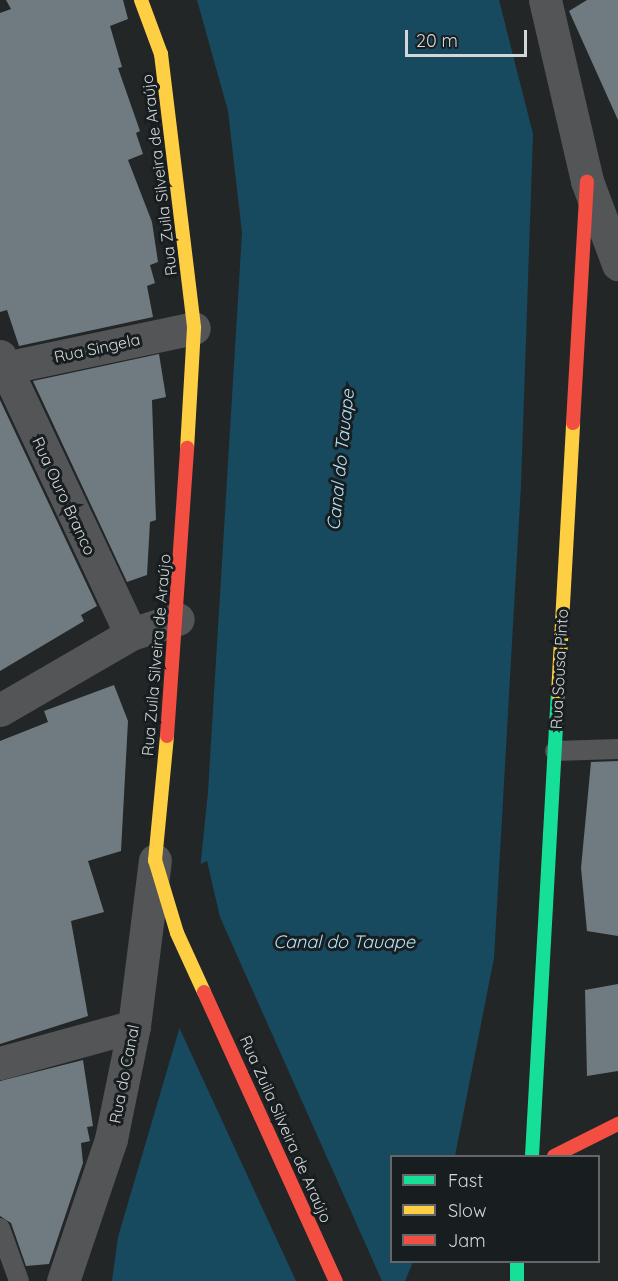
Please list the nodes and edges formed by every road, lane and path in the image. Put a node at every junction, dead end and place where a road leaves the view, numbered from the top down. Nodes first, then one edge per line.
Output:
1 (141, 0) edge
2 (545, 0) edge
3 (587, 181) junction
4 (618, 264) edge
5 (194, 328) junction
6 (1, 364) edge
7 (178, 619) junction
8 (131, 634) junction
9 (0, 710) edge
10 (618, 749) edge
11 (555, 751) junction
12 (155, 860) junction
13 (134, 1026) junction
14 (0, 1064) edge
15 (618, 1124) edge
16 (532, 1155) edge
17 (557, 1155) edge
18 (0, 1228) edge
19 (517, 1263) edge
20 (19, 1281) edge
21 (63, 1281) edge
22 (336, 1281) edge
23 (517, 1281) edge

1 - 5 street, Rua Zuila Silveira de Araújo
2 - 3 street, Rua Sousa Pinto
3 - 4 street, Rua Sousa Pinto
3 - 11 street, Rua Sousa Pinto
5 - 6 street, Rua Singela
5 - 7 street, Rua Zuila Silveira de Araújo
6 - 8 street, Rua Ouro Branco
7 - 8 street
7 - 12 street, Rua Zuila Silveira de Araújo
8 - 9 street
10 - 11 lane
11 - 16 street, Rua Sousa Pinto
12 - 13 street, Rua do Canal
12 - 22 street, Rua Zuila Silveira de Araújo
13 - 14 street
13 - 21 street, Rua do Canal
15 - 17 street
18 - 20 lane
19 - 23 street

